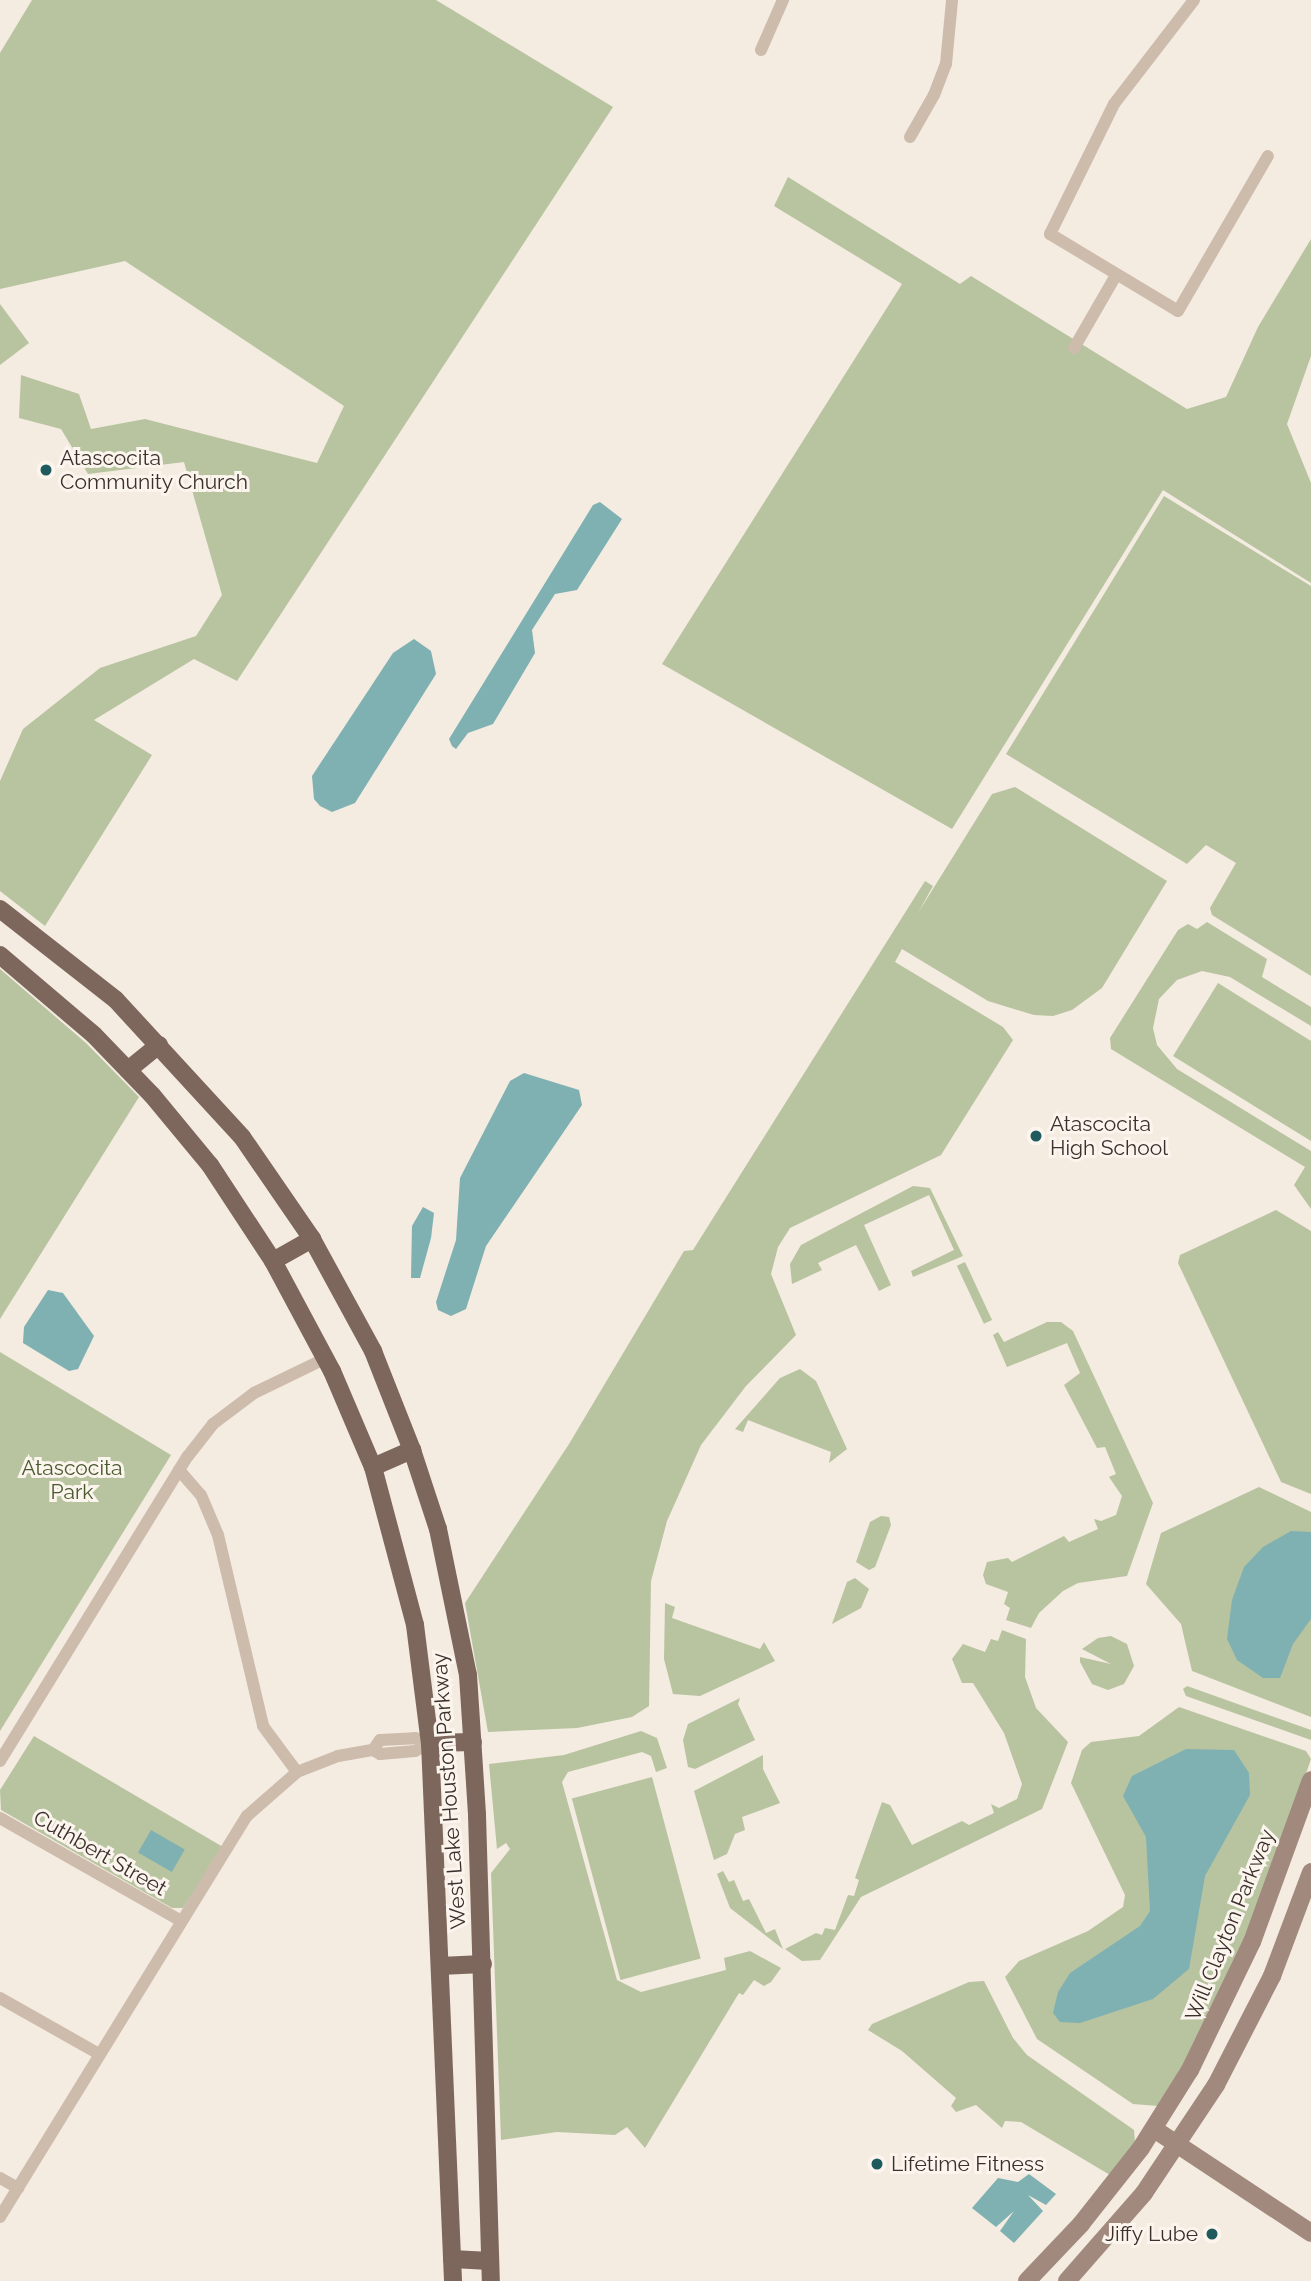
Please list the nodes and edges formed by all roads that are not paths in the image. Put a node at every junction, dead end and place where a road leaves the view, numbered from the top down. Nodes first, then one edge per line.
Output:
1 (783, 0) edge
2 (952, 0) edge
3 (1194, 0) edge
4 (761, 50) dead end
5 (910, 137) dead end
6 (1269, 156) dead end
7 (1115, 277) junction
8 (1074, 348) dead end
9 (0, 909) edge
10 (0, 955) edge
11 (159, 1045) junction
12 (128, 1070) junction
13 (312, 1239) junction
14 (273, 1261) junction
15 (326, 1359) junction
16 (412, 1450) junction
17 (373, 1467) junction
18 (179, 1470) junction
19 (473, 1742) junction
20 (430, 1743) junction
21 (0, 1761) edge
22 (297, 1772) junction
23 (1311, 1780) edge
24 (0, 1818) edge
25 (1311, 1872) edge
26 (181, 1921) junction
27 (483, 1964) junction
28 (440, 1966) junction
29 (0, 1998) edge
30 (99, 2054) junction
31 (1154, 2129) junction
32 (1179, 2145) junction
33 (0, 2178) edge
34 (18, 2188) junction
35 (0, 2217) edge
36 (1311, 2233) edge
37 (452, 2259) junction
38 (490, 2260) junction
39 (453, 2281) edge
40 (491, 2281) edge
41 (1027, 2281) edge
42 (1067, 2281) edge

1 - 4 street
2 - 5 street
3 - 7 street
6 - 7 street
7 - 8 street
9 - 11 main road, West Lake Houston Parkway
10 - 12 main road, West Lake Houston Parkway
11 - 12 main road
11 - 13 main road, West Lake Houston Parkway
12 - 14 main road, West Lake Houston Parkway
13 - 14 main road
13 - 16 main road, West Lake Houston Parkway
14 - 15 main road, West Lake Houston Parkway
15 - 17 main road, West Lake Houston Parkway
15 - 18 street
16 - 17 main road
16 - 19 main road, West Lake Houston Parkway
17 - 20 main road, West Lake Houston Parkway
18 - 21 street
18 - 22 street
19 - 20 main road
19 - 27 main road, West Lake Houston Parkway
20 - 22 street
20 - 28 main road, West Lake Houston Parkway
22 - 26 street
23 - 31 main road, Will Clayton Parkway
24 - 26 street, Cuthbert Street
25 - 32 main road
26 - 30 street
27 - 28 main road
27 - 38 main road, West Lake Houston Parkway
28 - 37 main road, West Lake Houston Parkway
29 - 30 street
30 - 34 street
31 - 32 main road
31 - 41 main road, Will Clayton Parkway
32 - 36 main road
32 - 42 main road
33 - 34 street
34 - 35 street
37 - 38 main road
37 - 39 main road, West Lake Houston Parkway
38 - 40 main road, West Lake Houston Parkway

